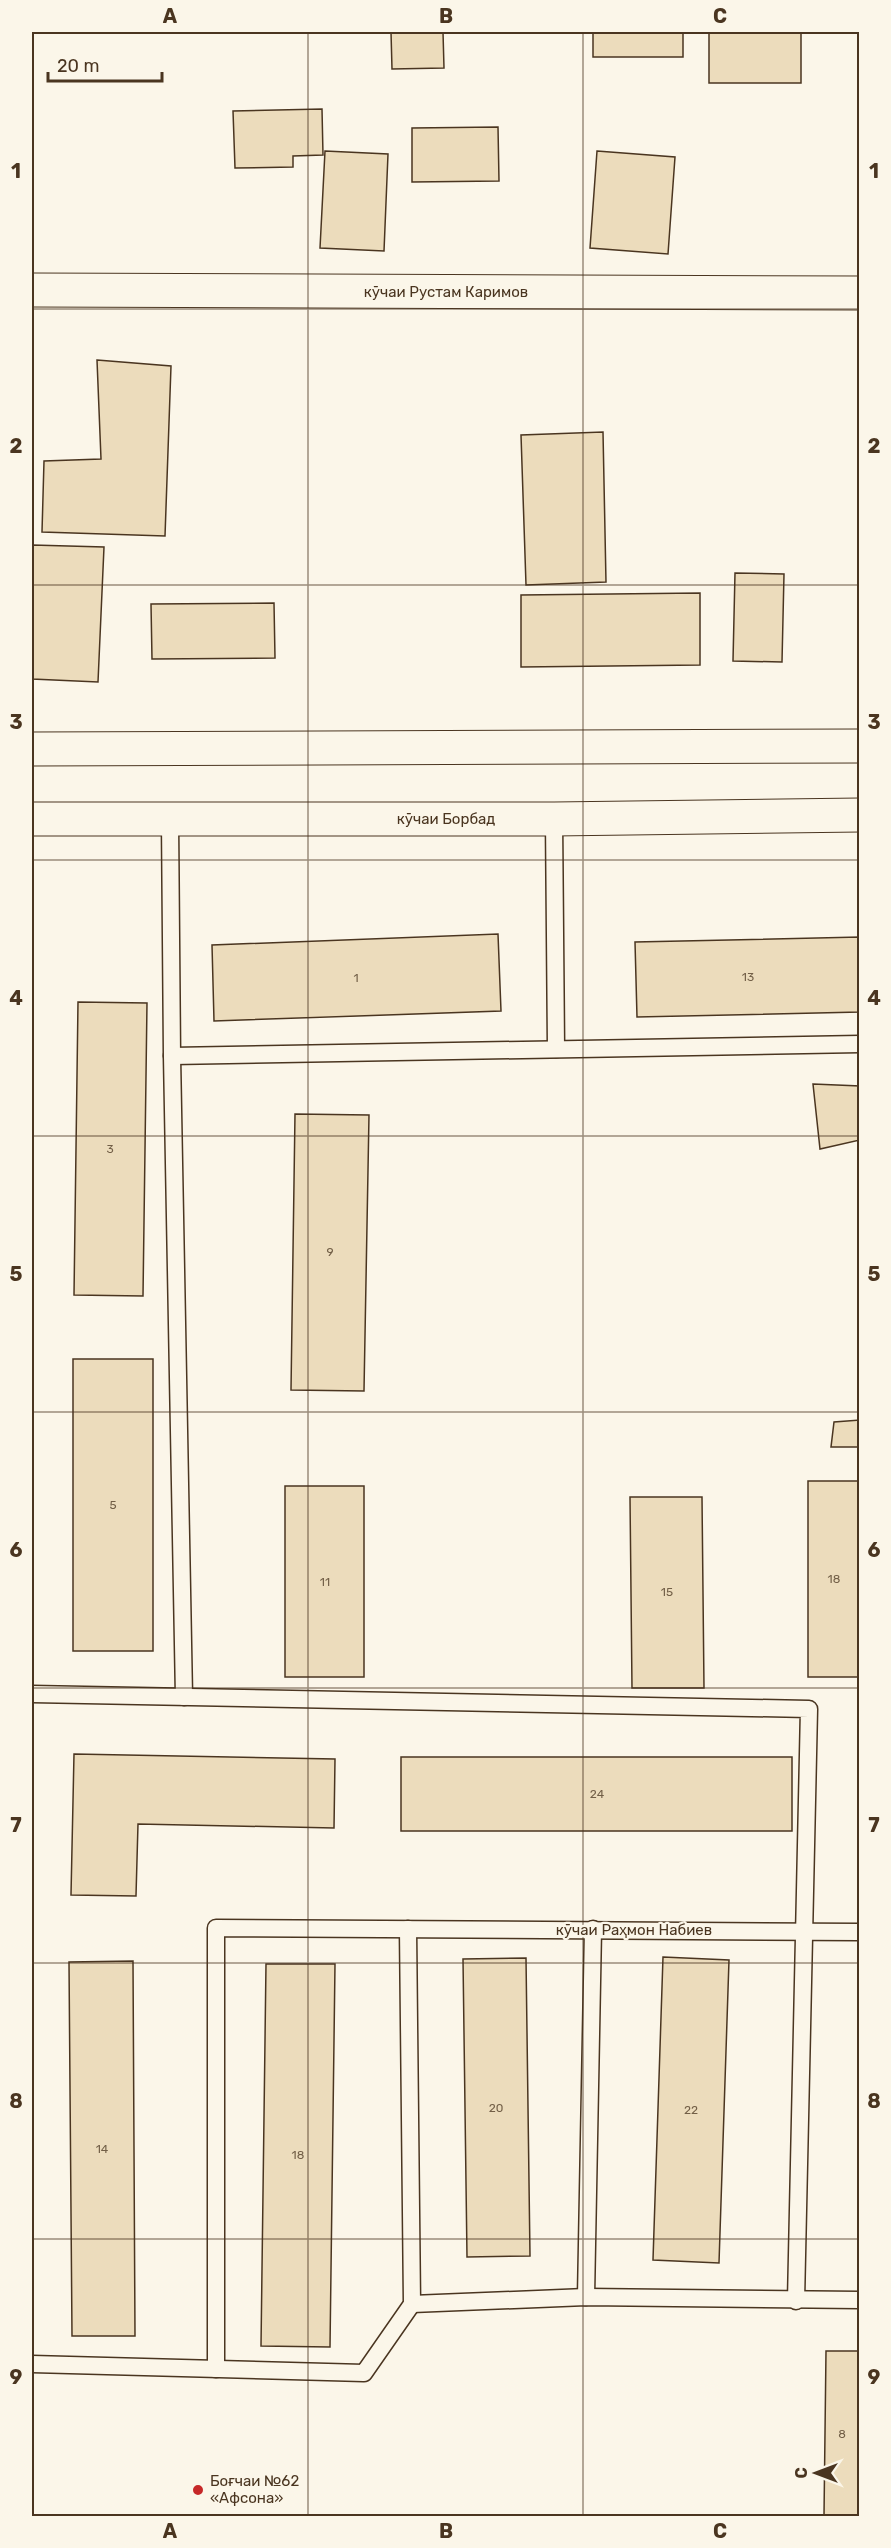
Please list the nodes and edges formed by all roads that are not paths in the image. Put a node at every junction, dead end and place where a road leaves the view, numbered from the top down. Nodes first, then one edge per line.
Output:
1 (32, 290) edge
2 (860, 293) edge
3 (860, 746) edge
4 (32, 749) edge
5 (860, 815) edge
6 (32, 819) edge
7 (554, 819) junction
8 (170, 820) junction
9 (860, 1044) edge
10 (556, 1049) junction
11 (172, 1056) junction
12 (32, 1694) edge
13 (184, 1697) junction
14 (408, 1929) junction
15 (593, 1929) junction
16 (804, 1931) junction
17 (860, 1932) edge
18 (586, 2296) junction
19 (860, 2300) edge
20 (796, 2301) junction
21 (412, 2304) junction
22 (32, 2364) edge
23 (216, 2369) junction

1 - 2 main road, кӯчаи Рустам Каримов
3 - 4 main road
5 - 7 main road, кӯчаи Борбад
6 - 8 main road, кӯчаи Борбад
7 - 8 main road, кӯчаи Борбад
7 - 10 lane
8 - 11 lane
9 - 10 lane
10 - 11 lane
11 - 13 lane
12 - 13 lane
13 - 16 lane
14 - 15 lane, кӯчаи Раҳмон Набиев
14 - 21 lane
14 - 23 lane, кӯчаи Раҳмон Набиев
15 - 16 lane, кӯчаи Раҳмон Набиев
15 - 18 lane
16 - 17 lane, кӯчаи Раҳмон Набиев
16 - 20 lane
18 - 20 lane
18 - 21 lane
19 - 20 lane
21 - 23 lane
22 - 23 lane

